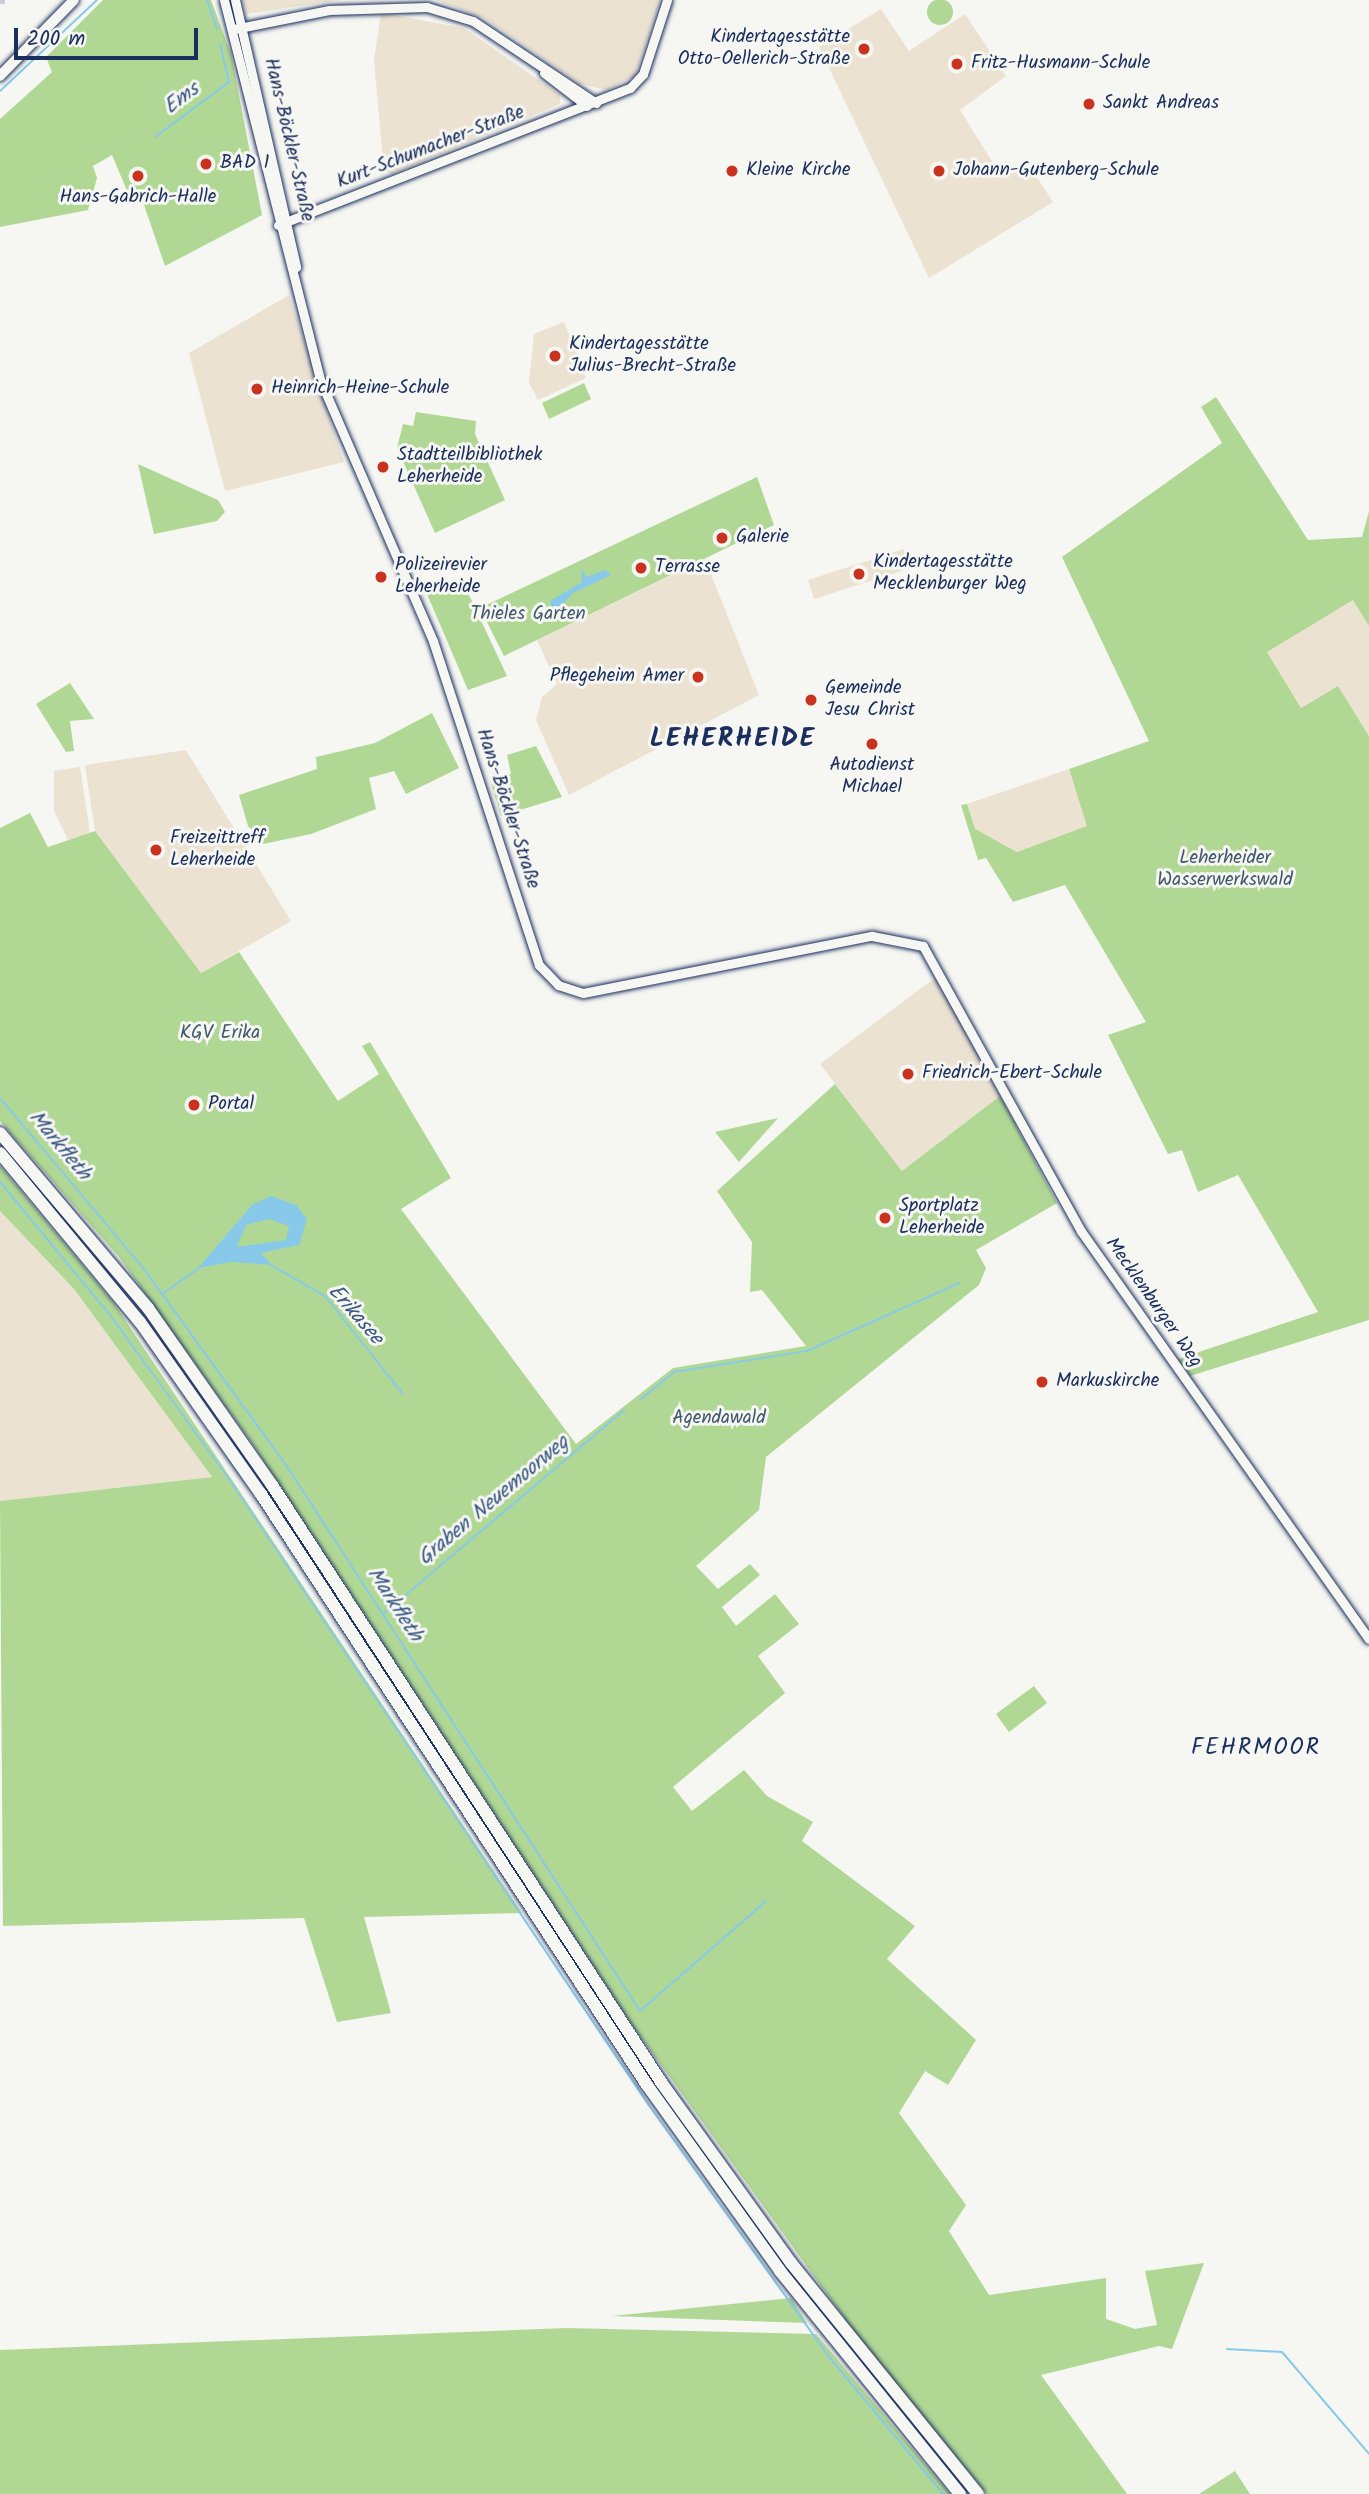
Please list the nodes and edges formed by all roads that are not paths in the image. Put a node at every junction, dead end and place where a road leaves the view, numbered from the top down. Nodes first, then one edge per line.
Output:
1 (76, 0) edge
2 (224, 0) edge
3 (235, 0) edge
4 (667, 0) edge
5 (245, 26) junction
6 (234, 29) junction
7 (0, 76) edge
8 (592, 104) junction
9 (283, 223) junction
10 (898, 937) junction
11 (923, 946) joint
12 (938, 968) junction
13 (0, 1133) edge
14 (0, 1153) edge
15 (1369, 1639) edge
16 (960, 2494) edge
17 (978, 2494) edge

1 - 7 main road
2 - 6 street, Hans-Böckler-Straße
3 - 5 street, Hans-Böckler-Straße
4 - 8 street
5 - 6 street
5 - 8 street
5 - 9 street, Hans-Böckler-Straße
6 - 9 street, Hans-Böckler-Straße
8 - 9 street, Kurt-Schumacher-Straße
9 - 10 street, Hans-Böckler-Straße
10 - 11 street, Hans-Böckler-Straße
10 - 12 street, Mecklenburger Weg
11 - 12 street, Mecklenburger Weg
12 - 15 street, Mecklenburger Weg
13 - 17 highway
14 - 16 highway

